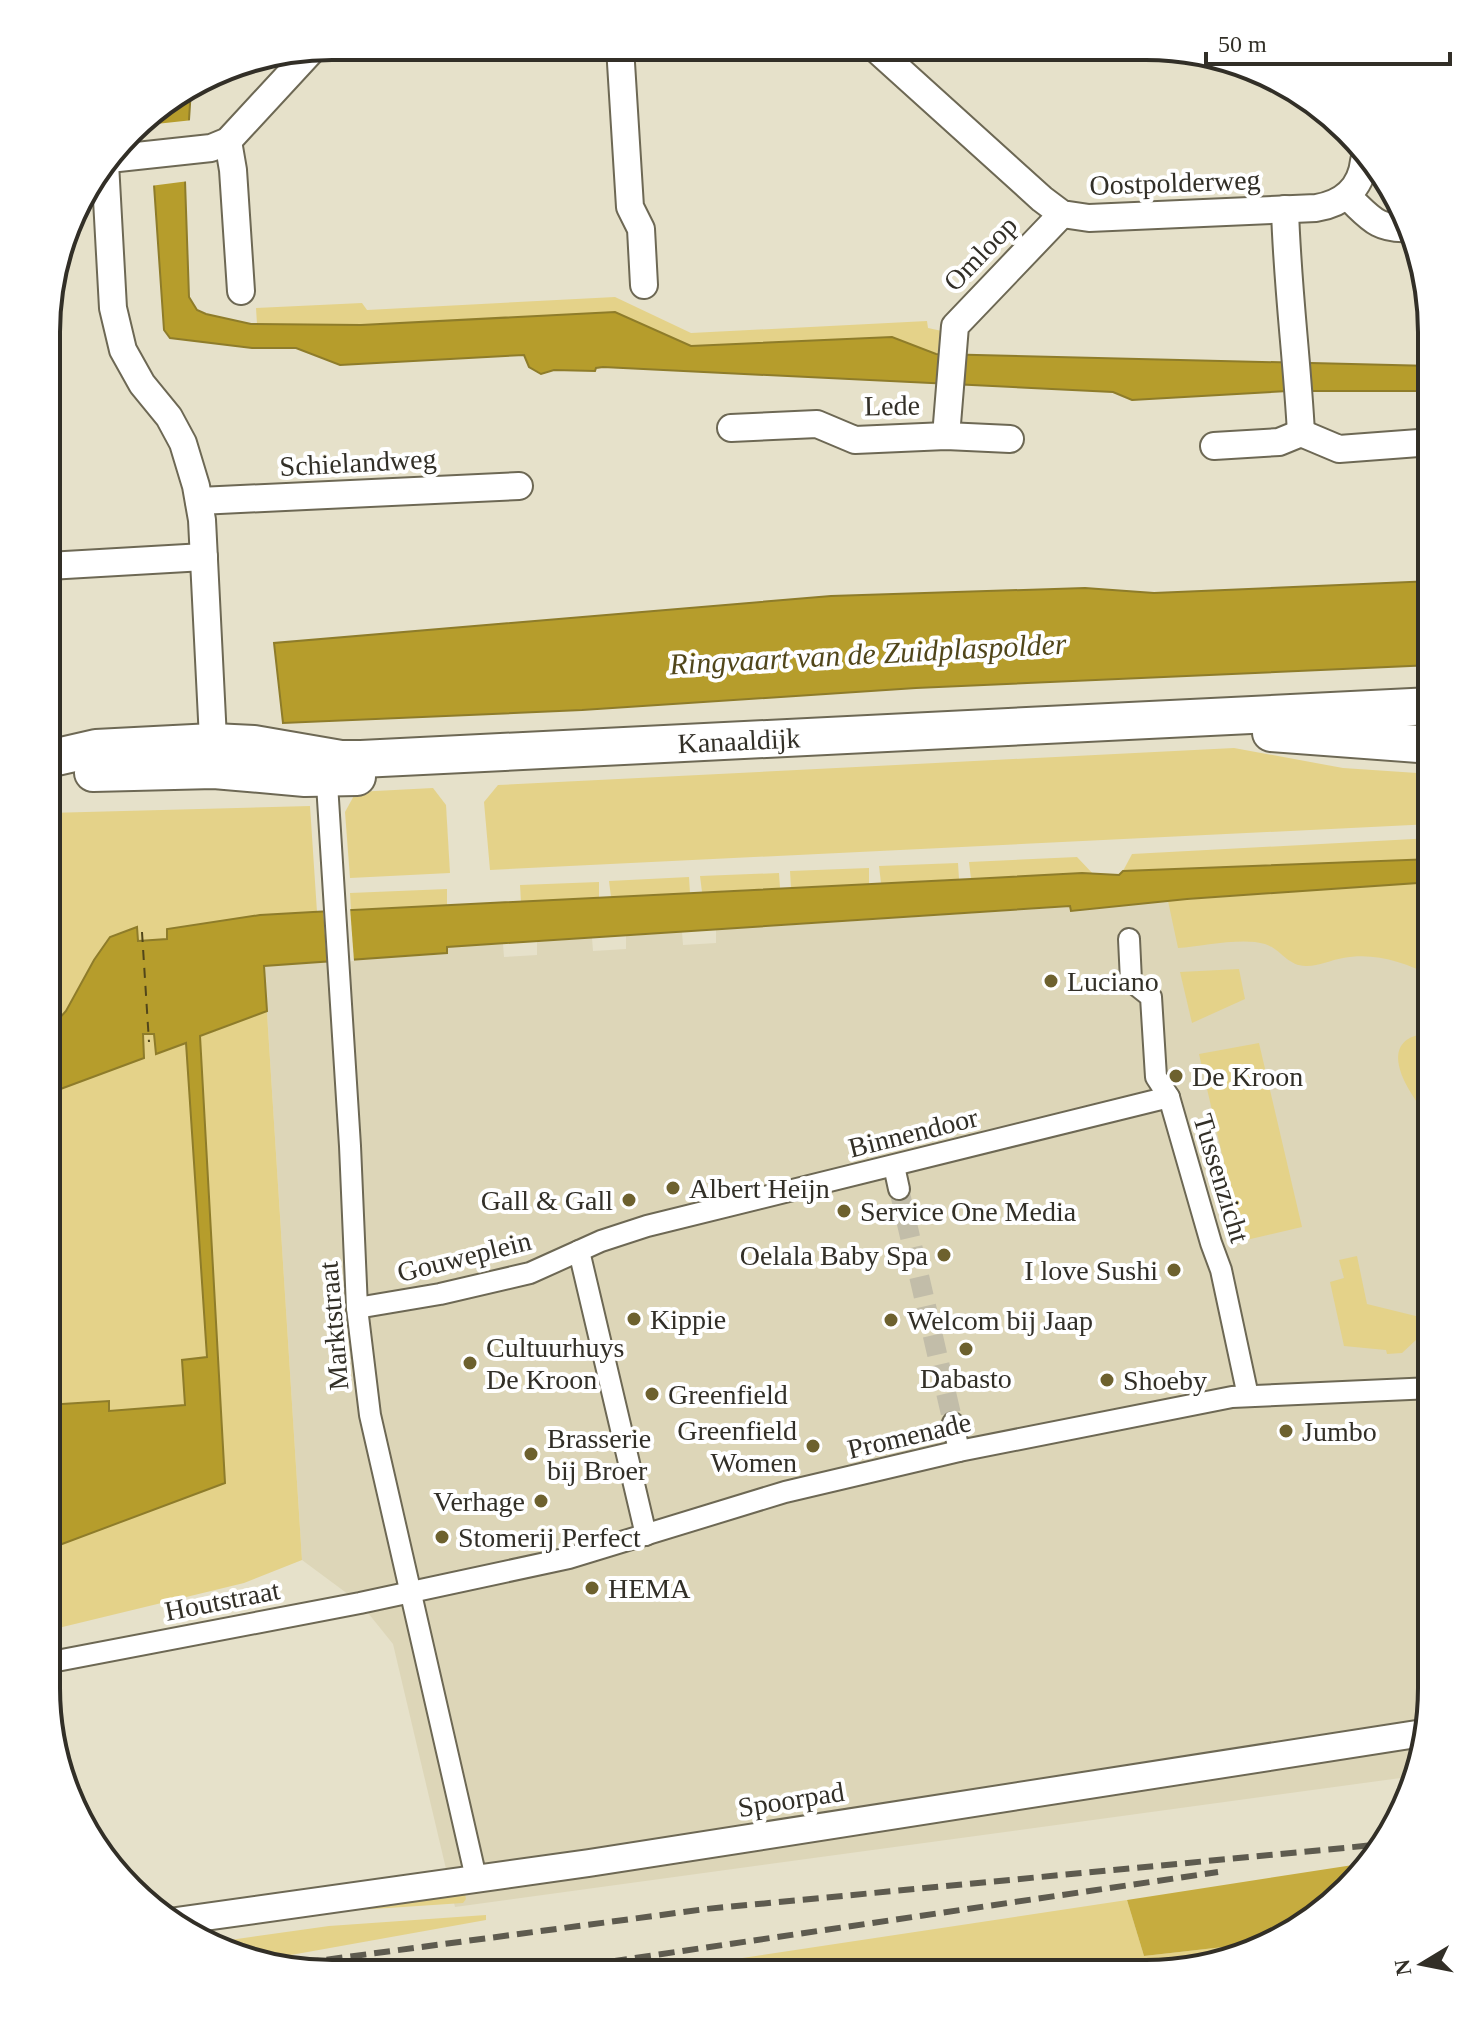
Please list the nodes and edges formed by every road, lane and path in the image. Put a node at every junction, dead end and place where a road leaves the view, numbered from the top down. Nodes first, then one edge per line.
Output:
1 (889, 60) edge
2 (621, 61) edge
3 (300, 63) edge
4 (228, 141) junction
5 (123, 159) edge
6 (1362, 168) edge
7 (108, 179) edge
8 (1347, 196) junction
9 (1285, 209) junction
10 (1062, 214) junction
11 (1397, 229) edge
12 (644, 285) dead end
13 (241, 291) dead end
14 (731, 428) dead end
15 (1301, 433) junction
16 (946, 436) junction
17 (1010, 439) dead end
18 (1418, 443) edge
19 (1214, 446) dead end
20 (519, 486) dead end
21 (199, 501) junction
22 (204, 557) junction
23 (60, 565) edge
24 (1418, 707) edge
25 (1418, 744) edge
26 (60, 756) edge
27 (214, 756) junction
28 (60, 777) edge
29 (328, 783) junction
30 (1129, 939) dead end
31 (1169, 1097) junction
32 (894, 1166) junction
33 (899, 1189) tunnel mouth
34 (579, 1251) junction
35 (357, 1308) junction
36 (1417, 1389) edge
37 (1248, 1396) junction
38 (953, 1423) tunnel mouth
39 (959, 1451) junction
40 (646, 1535) junction
41 (409, 1593) junction
42 (60, 1660) edge
43 (1414, 1734) edge
44 (476, 1878) junction
45 (189, 1919) edge

1 - 10 street, Oostpolderweg
2 - 12 street
3 - 4 street
4 - 5 street
4 - 13 street
6 - 8 street
7 - 21 street
8 - 9 street, Oostpolderweg
8 - 11 street
9 - 10 street, Oostpolderweg
9 - 15 street
10 - 16 street, Omloop
14 - 16 street, Lede
15 - 18 street
15 - 19 street
16 - 17 street, Lede
20 - 21 street, Schielandweg
21 - 22 street
22 - 23 street
22 - 27 street
24 - 29 main road, Kanaaldijk
25 - 29 main road, Kanaaldijk
26 - 27 main road, Kanaaldijk
27 - 28 main road, Kanaaldijk
27 - 29 main road, Kanaaldijk
29 - 35 street, Marktstraat
30 - 31 street, Tussenzicht
31 - 32 street, Binnendoor
31 - 37 street, Tussenzicht
32 - 33 street
32 - 34 street, Binnendoor
34 - 35 street, Gouweplein
34 - 40 street
35 - 41 street, Marktstraat
36 - 37 street, Promenade
37 - 39 street, Promenade
38 - 39 street
39 - 40 street, Promenade
40 - 41 street, Promenade
41 - 42 street, Houtstraat
41 - 44 street, Marktstraat
43 - 44 street, Spoorpad
44 - 45 street, Spoorpad

